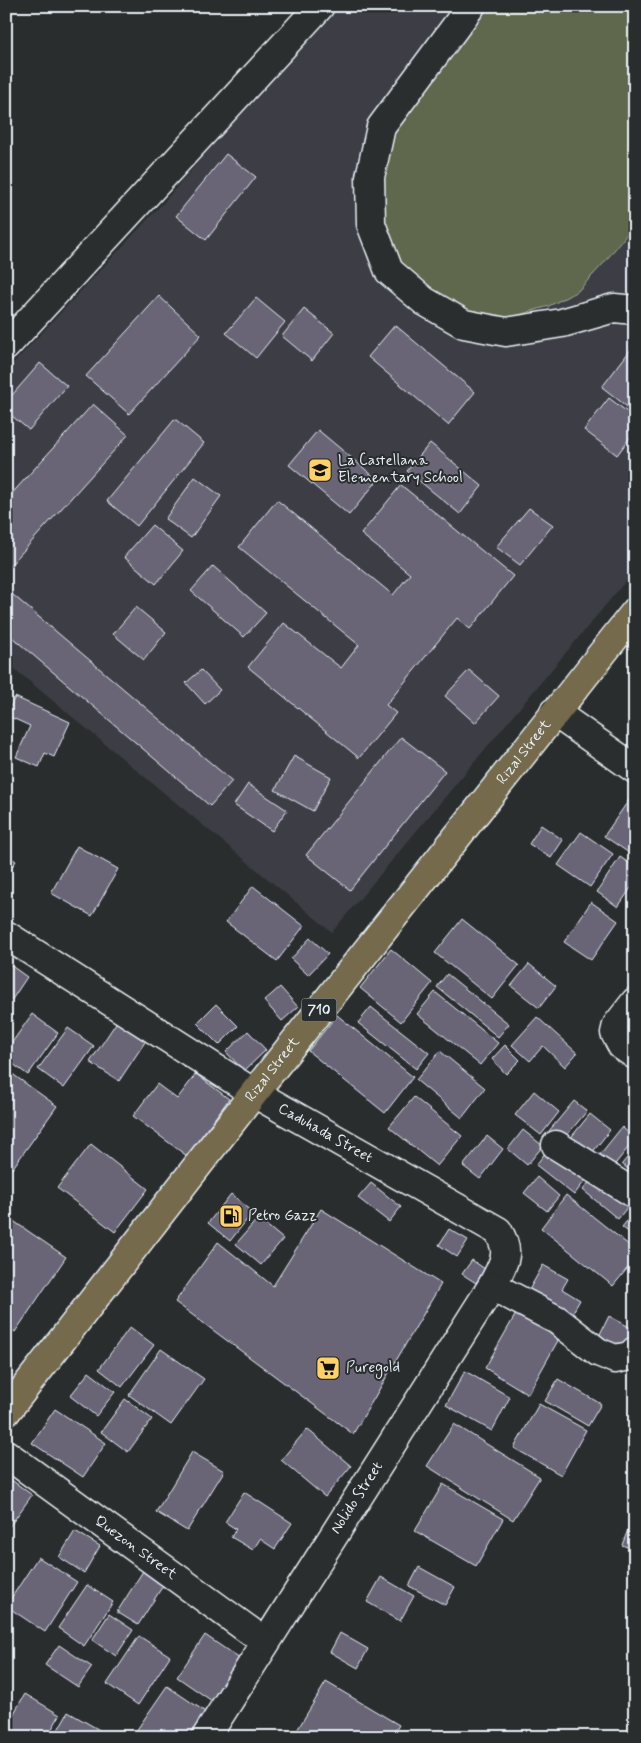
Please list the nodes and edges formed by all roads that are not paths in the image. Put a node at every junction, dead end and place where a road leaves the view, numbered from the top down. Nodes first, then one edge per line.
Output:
1 (320, 6) edge
2 (471, 6) edge
3 (635, 310) edge
4 (6, 346) edge
5 (635, 612) edge
6 (554, 712) junction
7 (635, 769) edge
8 (6, 935) edge
9 (635, 1002) edge
10 (635, 1055) edge
11 (254, 1093) junction
12 (556, 1145) dead end
13 (635, 1194) edge
14 (506, 1258) joint
15 (492, 1286) junction
16 (635, 1351) edge
17 (6, 1412) edge
18 (6, 1454) edge
19 (265, 1642) junction
20 (206, 1737) edge

1 - 4 street
2 - 3 street
5 - 6 main road, Rizal Street / 710
6 - 7 street
6 - 11 main road, Rizal Street / 710
8 - 11 street, Caduhada Street
9 - 10 street
11 - 14 street, Caduhada Street
11 - 17 main road, Rizal Street / 710
12 - 13 street
14 - 15 street, Nolido Street
15 - 16 street
15 - 19 street, Nolido Street
18 - 19 street, Quezon Street
19 - 20 street, Nolido Street

